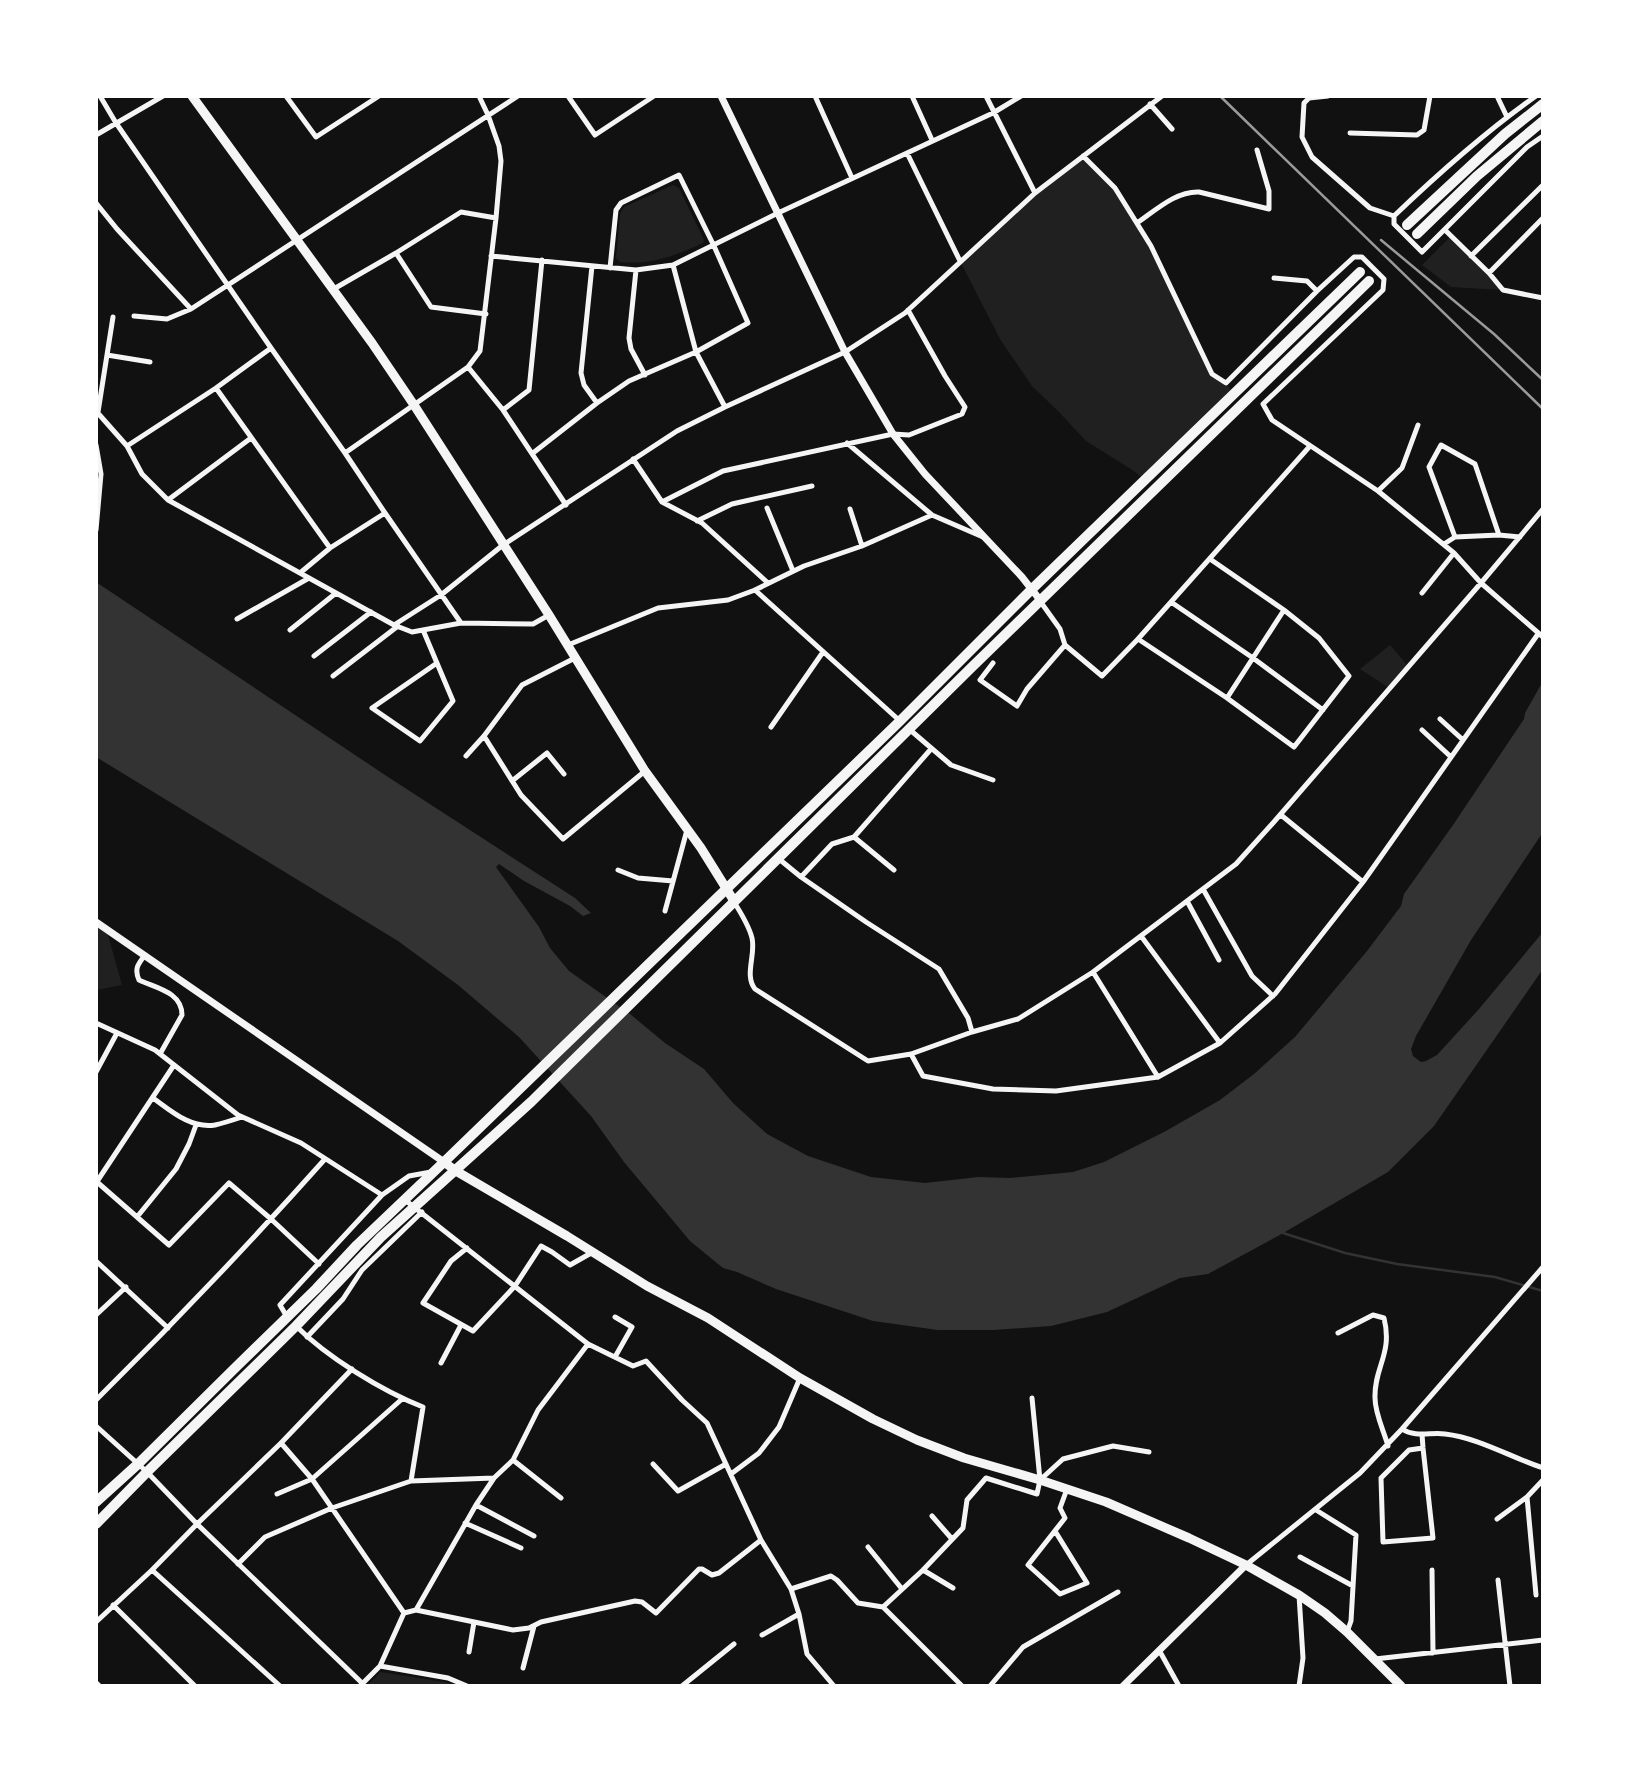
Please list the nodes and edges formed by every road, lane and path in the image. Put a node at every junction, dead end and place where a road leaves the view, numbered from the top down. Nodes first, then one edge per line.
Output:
1 (100, 96) edge
2 (163, 96) edge
3 (192, 96) edge
4 (286, 96) edge
5 (379, 96) edge
6 (479, 96) edge
7 (518, 96) edge
8 (568, 96) edge
9 (654, 96) edge
10 (722, 96) edge
11 (815, 96) edge
12 (912, 96) edge
13 (986, 96) edge
14 (1021, 96) edge
15 (1162, 96) edge
16 (1328, 96) edge
17 (1430, 96) edge
18 (1497, 96) edge
19 (1536, 96) edge
20 (1150, 104) junction
21 (1543, 104) edge
22 (993, 113) junction
23 (488, 115) junction
24 (1507, 117) junction
25 (1543, 121) edge
26 (116, 123) junction
27 (1172, 129) dead end
28 (1350, 132) dead end
29 (96, 135) edge
30 (1543, 136) edge
31 (932, 140) junction
32 (1257, 150) dead end
33 (907, 153) junction
34 (1083, 156) junction
35 (852, 178) junction
36 (1543, 185) edge
37 (1035, 193) junction
38 (96, 203) edge
39 (778, 213) junction
40 (1394, 216) junction
41 (496, 218) junction
42 (1543, 218) edge
43 (1137, 223) junction
44 (1407, 225) dead end
45 (1445, 230) junction
46 (1417, 234) dead end
47 (295, 240) junction
48 (714, 246) junction
49 (396, 253) junction
50 (491, 256) junction
51 (1471, 256) junction
52 (542, 260) junction
53 (960, 261) junction
54 (673, 265) junction
55 (592, 266) junction
56 (610, 268) junction
57 (636, 270) junction
58 (1360, 272) dead end
59 (1489, 273) junction
60 (1274, 278) dead end
61 (1369, 281) dead end
62 (227, 285) junction
63 (332, 290) junction
64 (1317, 291) junction
65 (1543, 298) edge
66 (191, 309) junction
67 (908, 310) junction
68 (486, 314) junction
69 (134, 316) dead end
70 (113, 317) dead end
71 (271, 348) junction
72 (696, 352) junction
73 (845, 352) junction
74 (107, 355) junction
75 (150, 362) dead end
76 (468, 367) junction
77 (645, 375) junction
78 (216, 388) junction
79 (597, 403) junction
80 (414, 405) junction
81 (724, 407) junction
82 (503, 410) junction
83 (97, 411) edge
84 (1418, 425) dead end
85 (893, 434) junction
86 (251, 438) junction
87 (847, 443) junction
88 (96, 445) edge
89 (127, 446) junction
90 (1310, 446) junction
91 (345, 453) junction
92 (533, 453) junction
93 (633, 459) junction
94 (812, 486) dead end
95 (1378, 491) junction
96 (168, 500) junction
97 (662, 502) junction
98 (566, 505) junction
99 (767, 508) dead end
100 (850, 509) dead end
101 (1543, 509) edge
102 (384, 513) junction
103 (932, 516) junction
104 (697, 521) junction
105 (96, 530) edge
106 (1499, 535) junction
107 (984, 537) junction
108 (1455, 537) junction
109 (1520, 537) junction
110 (1444, 544) junction
111 (503, 545) junction
112 (862, 547) junction
113 (330, 548) junction
114 (1454, 553) junction
115 (1210, 559) junction
116 (793, 571) junction
117 (300, 573) junction
118 (309, 578) junction
119 (768, 583) junction
120 (1481, 583) junction
121 (1032, 589) junction
122 (755, 590) junction
123 (336, 593) junction
124 (1422, 593) dead end
125 (441, 595) junction
126 (1040, 600) junction
127 (1171, 602) junction
128 (1284, 610) junction
129 (371, 612) junction
130 (549, 615) junction
131 (237, 619) dead end
132 (461, 624) junction
133 (396, 625) junction
134 (290, 630) dead end
135 (423, 630) junction
136 (1540, 636) edge
137 (1138, 639) junction
138 (567, 645) junction
139 (1065, 645) junction
140 (823, 652) junction
141 (314, 656) dead end
142 (575, 658) junction
143 (1253, 658) junction
144 (437, 663) junction
145 (992, 663) dead end
146 (332, 676) dead end
147 (1227, 698) junction
148 (1323, 710) junction
149 (1440, 719) dead end
150 (900, 721) junction
151 (771, 727) dead end
152 (909, 729) junction
153 (1422, 730) dead end
154 (484, 736) junction
155 (1463, 740) junction
156 (931, 749) junction
157 (466, 756) dead end
158 (1451, 757) junction
159 (645, 771) junction
160 (564, 774) dead end
161 (512, 780) junction
162 (993, 780) dead end
163 (1280, 815) junction
164 (687, 830) junction
165 (854, 837) junction
166 (777, 858) junction
167 (618, 870) dead end
168 (894, 870) dead end
169 (801, 877) junction
170 (673, 881) junction
171 (1363, 882) junction
172 (725, 889) junction
173 (1203, 889) junction
174 (734, 901) junction
175 (1187, 901) junction
176 (665, 911) dead end
177 (96, 922) edge
178 (1141, 936) junction
179 (145, 956) junction
180 (1219, 960) dead end
181 (1093, 972) junction
182 (1273, 996) junction
183 (96, 1023) edge
184 (117, 1032) junction
185 (972, 1032) junction
186 (1220, 1043) junction
187 (160, 1054) junction
188 (911, 1054) junction
189 (174, 1065) junction
190 (96, 1072) edge
191 (1158, 1077) junction
192 (153, 1098) junction
193 (243, 1117) junction
194 (196, 1125) junction
195 (325, 1159) junction
196 (444, 1162) junction
197 (456, 1171) junction
198 (434, 1172) junction
199 (97, 1183) edge
200 (382, 1195) junction
201 (405, 1200) junction
202 (418, 1209) junction
203 (137, 1217) junction
204 (271, 1219) junction
205 (467, 1248) junction
206 (593, 1252) junction
207 (96, 1261) edge
208 (319, 1264) junction
209 (1543, 1267) edge
210 (514, 1286) junction
211 (126, 1287) junction
212 (96, 1315) edge
213 (287, 1317) junction
214 (615, 1317) dead end
215 (461, 1325) junction
216 (296, 1326) junction
217 (169, 1328) junction
218 (1338, 1333) dead end
219 (307, 1337) junction
220 (588, 1344) junction
221 (615, 1357) junction
222 (441, 1363) dead end
223 (352, 1369) junction
224 (800, 1378) junction
225 (1032, 1398) dead end
226 (402, 1399) junction
227 (96, 1400) edge
228 (96, 1426) edge
229 (1402, 1429) junction
230 (1422, 1434) junction
231 (281, 1443) junction
232 (1388, 1446) junction
233 (1423, 1448) junction
234 (1149, 1452) dead end
235 (513, 1460) junction
236 (138, 1464) junction
237 (653, 1464) dead end
238 (726, 1464) junction
239 (1543, 1468) edge
240 (147, 1472) junction
241 (731, 1474) junction
242 (494, 1478) junction
243 (312, 1479) junction
244 (1040, 1480) junction
245 (1543, 1480) edge
246 (411, 1481) junction
247 (1067, 1489) junction
248 (277, 1494) dead end
249 (1527, 1497) junction
250 (561, 1498) dead end
251 (96, 1502) edge
252 (476, 1505) junction
253 (332, 1508) junction
254 (1316, 1510) junction
255 (932, 1516) dead end
256 (1497, 1519) dead end
257 (465, 1523) junction
258 (96, 1524) edge
259 (197, 1524) junction
260 (1055, 1531) junction
261 (534, 1536) dead end
262 (952, 1539) junction
263 (761, 1540) junction
264 (868, 1547) dead end
265 (521, 1548) dead end
266 (1300, 1557) dead end
267 (239, 1564) junction
268 (1245, 1565) junction
269 (152, 1570) junction
270 (923, 1570) junction
271 (1432, 1570) dead end
272 (1499, 1580) dead end
273 (1353, 1586) junction
274 (953, 1588) dead end
275 (791, 1589) junction
276 (902, 1589) junction
277 (1118, 1592) dead end
278 (1299, 1595) junction
279 (1536, 1595) dead end
280 (113, 1605) junction
281 (883, 1607) junction
282 (416, 1609) junction
283 (404, 1613) junction
284 (799, 1614) junction
285 (96, 1622) edge
286 (474, 1622) junction
287 (534, 1626) junction
288 (1347, 1632) junction
289 (762, 1635) dead end
290 (1543, 1640) edge
291 (734, 1644) dead end
292 (1505, 1644) junction
293 (1159, 1650) junction
294 (469, 1652) dead end
295 (1433, 1653) junction
296 (1375, 1659) junction
297 (380, 1666) junction
298 (523, 1668) dead end
299 (361, 1685) edge
300 (195, 1686) edge
301 (280, 1686) edge
302 (467, 1686) edge
303 (682, 1686) edge
304 (834, 1686) edge
305 (962, 1686) edge
306 (990, 1686) edge
307 (1123, 1686) edge
308 (1179, 1686) edge
309 (1299, 1686) edge
310 (1401, 1686) edge
311 (1510, 1686) edge

1 - 26 street
2 - 26 street
3 - 47 main road
4 - 5 street
6 - 23 street
7 - 23 street
8 - 9 street
10 - 39 street
11 - 35 street
12 - 31 street
13 - 22 street
14 - 22 street
15 - 20 street
16 - 40 street
17 - 28 street
18 - 24 street
19 - 24 street
20 - 27 street
20 - 34 street
21 - 44 highway
22 - 31 street
22 - 37 street
23 - 41 street
23 - 47 street
24 - 40 street
25 - 46 highway
26 - 29 street
26 - 62 street
30 - 45 street
31 - 33 street
32 - 43 street
33 - 35 street
33 - 53 street
34 - 37 street
34 - 43 street
35 - 39 street
36 - 51 street
37 - 53 street
38 - 66 street
39 - 48 street
39 - 73 street
40 - 45 street
41 - 49 street
41 - 50 street
42 - 59 street
43 - 64 street
45 - 51 street
47 - 62 street
47 - 63 main road
48 - 54 street
48 - 56 street
48 - 72 street
49 - 63 street
49 - 68 street
50 - 52 street
50 - 68 street
51 - 59 street
52 - 55 street
52 - 82 street
53 - 67 street
54 - 57 street
54 - 72 street
55 - 56 street
55 - 79 street
56 - 57 street
57 - 77 street
58 - 121 highway
59 - 65 street
60 - 64 street
61 - 126 highway
62 - 66 street
62 - 71 street
63 - 80 main road
64 - 90 street
66 - 69 street
67 - 73 street
67 - 85 street
68 - 76 street
70 - 74 street
71 - 78 street
71 - 91 street
72 - 77 street
72 - 81 street
73 - 81 street
73 - 85 street
74 - 75 street
74 - 83 street
76 - 80 street
76 - 82 street
77 - 79 street
78 - 86 street
78 - 89 street
79 - 92 street
80 - 91 street
80 - 111 main road
81 - 93 street
82 - 92 street
83 - 89 street
84 - 95 street
85 - 87 street
85 - 107 street
86 - 96 street
86 - 113 street
87 - 97 street
87 - 103 street
88 - 105 street
89 - 96 street
90 - 95 street
90 - 115 street
91 - 102 street
92 - 98 street
93 - 97 street
93 - 98 street
94 - 104 street
95 - 110 street
96 - 117 street
97 - 104 street
98 - 111 street
99 - 116 street
100 - 112 street
101 - 109 street
102 - 113 street
102 - 125 street
103 - 107 street
103 - 112 street
104 - 119 street
106 - 108 street
106 - 108 street
106 - 109 street
107 - 121 street
108 - 110 street
109 - 120 street
110 - 114 street
111 - 125 street
111 - 130 main road
112 - 116 street
113 - 117 street
114 - 120 street
114 - 124 street
115 - 127 street
115 - 128 street
116 - 119 street
117 - 118 street
118 - 123 street
118 - 131 street
119 - 122 street
120 - 136 street
120 - 163 street
121 - 126 street
121 - 150 highway
122 - 138 street
122 - 140 street
123 - 129 street
123 - 134 street
125 - 132 street
125 - 133 street
126 - 139 street
126 - 152 highway
127 - 137 street
127 - 143 street
128 - 143 street
128 - 148 street
129 - 133 street
129 - 141 street
130 - 132 street
130 - 138 main road
132 - 135 street
133 - 135 street
133 - 146 street
135 - 144 street
136 - 155 street
137 - 139 street
137 - 147 street
138 - 142 main road
139 - 145 street
140 - 150 street
140 - 151 street
142 - 154 street
142 - 159 main road
143 - 147 street
143 - 148 street
144 - 144 street
147 - 148 street
149 - 155 street
150 - 172 highway
152 - 156 street
152 - 166 highway
153 - 158 street
154 - 157 street
154 - 161 street
155 - 158 street
156 - 162 street
156 - 165 street
158 - 171 street
159 - 161 street
159 - 164 main road
160 - 161 street
163 - 171 street
163 - 173 street
164 - 170 street
164 - 172 main road
165 - 168 street
165 - 169 street
166 - 169 street
166 - 174 highway
167 - 170 street
169 - 185 street
170 - 176 street
171 - 182 street
172 - 174 main road
172 - 196 highway
173 - 175 street
173 - 182 street
174 - 188 street
174 - 197 highway
175 - 178 street
175 - 180 street
177 - 179 street
178 - 181 street
178 - 186 street
179 - 187 street
179 - 196 street
181 - 185 street
181 - 191 street
182 - 186 street
183 - 184 street
184 - 187 street
184 - 190 street
185 - 188 street
186 - 191 street
187 - 189 street
188 - 191 street
189 - 192 street
189 - 193 street
192 - 194 street
192 - 199 street
193 - 194 street
193 - 195 street
194 - 203 street
195 - 200 street
195 - 204 street
196 - 197 main road
196 - 198 highway
197 - 202 highway
197 - 206 main road
198 - 200 street
198 - 201 highway
199 - 203 street
200 - 208 street
201 - 202 street
201 - 213 highway
202 - 205 street
202 - 216 highway
202 - 219 street
203 - 204 street
204 - 208 street
204 - 217 street
205 - 210 street
205 - 215 street
206 - 210 street
206 - 224 main road
207 - 211 street
208 - 213 street
209 - 229 street
210 - 215 street
210 - 220 street
211 - 212 street
211 - 217 street
213 - 236 highway
214 - 221 street
215 - 222 street
216 - 219 street
216 - 240 highway
217 - 227 street
218 - 232 street
219 - 223 street
220 - 221 street
220 - 235 street
221 - 238 street
223 - 226 street
223 - 231 street
224 - 241 street
224 - 244 main road
225 - 244 street
226 - 243 street
226 - 246 street
228 - 236 street
229 - 230 street
229 - 232 street
230 - 233 street
230 - 239 street
231 - 243 street
231 - 259 street
232 - 254 street
233 - 233 street
234 - 244 street
235 - 242 street
235 - 250 street
236 - 240 street
236 - 251 highway
237 - 238 street
238 - 241 street
240 - 258 highway
240 - 259 street
241 - 263 street
242 - 246 street
242 - 252 street
243 - 248 street
243 - 253 street
244 - 247 main road
244 - 262 street
245 - 249 street
246 - 253 street
247 - 260 street
247 - 268 main road
249 - 256 street
249 - 279 street
252 - 257 street
252 - 261 street
253 - 267 street
253 - 283 street
254 - 268 street
254 - 273 street
255 - 262 street
257 - 265 street
257 - 282 street
259 - 267 street
259 - 269 street
260 - 260 street
262 - 270 street
263 - 275 street
263 - 287 street
264 - 276 street
266 - 273 street
267 - 299 street
268 - 278 main road
268 - 293 street
269 - 280 street
269 - 301 street
270 - 274 street
270 - 276 street
271 - 295 street
272 - 292 street
273 - 288 street
275 - 281 street
275 - 284 street
276 - 281 street
277 - 306 street
278 - 288 main road
278 - 309 street
280 - 285 street
280 - 300 street
281 - 305 street
282 - 283 street
282 - 286 street
283 - 297 street
284 - 289 street
284 - 304 street
286 - 287 street
286 - 294 street
287 - 298 street
288 - 296 main road
290 - 292 street
291 - 303 street
292 - 295 street
292 - 311 street
293 - 307 street
293 - 308 street
295 - 296 street
296 - 310 main road
297 - 299 street
297 - 302 street

